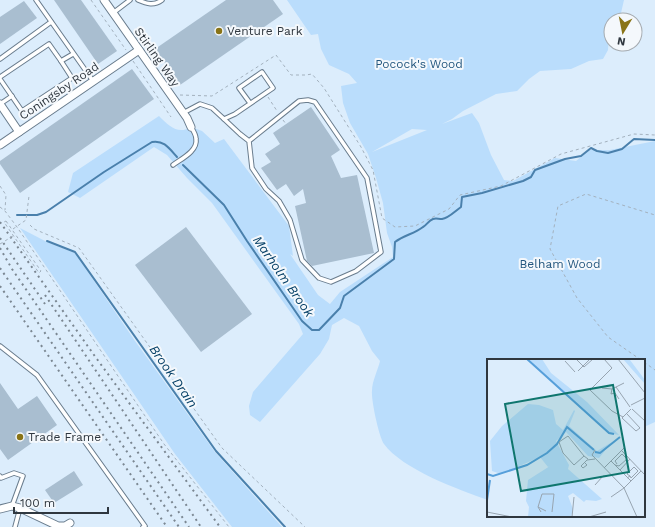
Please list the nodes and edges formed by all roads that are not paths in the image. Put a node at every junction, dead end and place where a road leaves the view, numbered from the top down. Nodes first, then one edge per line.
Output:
1 (36, 0) edge
2 (104, 0) edge
3 (130, 0) edge
4 (138, 0) edge
5 (162, 0) edge
6 (113, 12) junction
7 (51, 22) junction
8 (139, 50) junction
9 (73, 54) junction
10 (0, 59) edge
11 (62, 61) junction
12 (0, 78) edge
13 (93, 81) junction
14 (12, 96) junction
15 (250, 103) junction
16 (0, 104) edge
17 (183, 113) junction
18 (224, 119) junction
19 (191, 127) joint
20 (18, 132) junction
21 (249, 141) junction
22 (0, 145) edge
23 (173, 165) dead end
24 (0, 346) edge
25 (0, 476) edge
26 (16, 507) junction
27 (0, 509) edge
28 (70, 523) dead end
29 (15, 527) edge
30 (143, 527) edge

1 - 7 lane
2 - 6 street, Stirling Way
3 - 6 lane
4 - 5 lane
6 - 8 street, Stirling Way
7 - 9 lane
7 - 10 lane
8 - 13 street, Coningsby Road
8 - 17 street, Stirling Way
9 - 11 lane
9 - 13 lane
11 - 12 lane
11 - 14 lane
12 - 14 lane
13 - 20 street, Coningsby Road
14 - 16 lane
15 - 15 lane
15 - 18 lane
16 - 20 street, Coningsby Road
17 - 18 lane
17 - 19 street, Stirling Way
18 - 21 lane
19 - 23 lane
20 - 22 street
21 - 21 lane
24 - 30 lane
25 - 26 lane
26 - 27 street
26 - 28 street
26 - 29 lane

